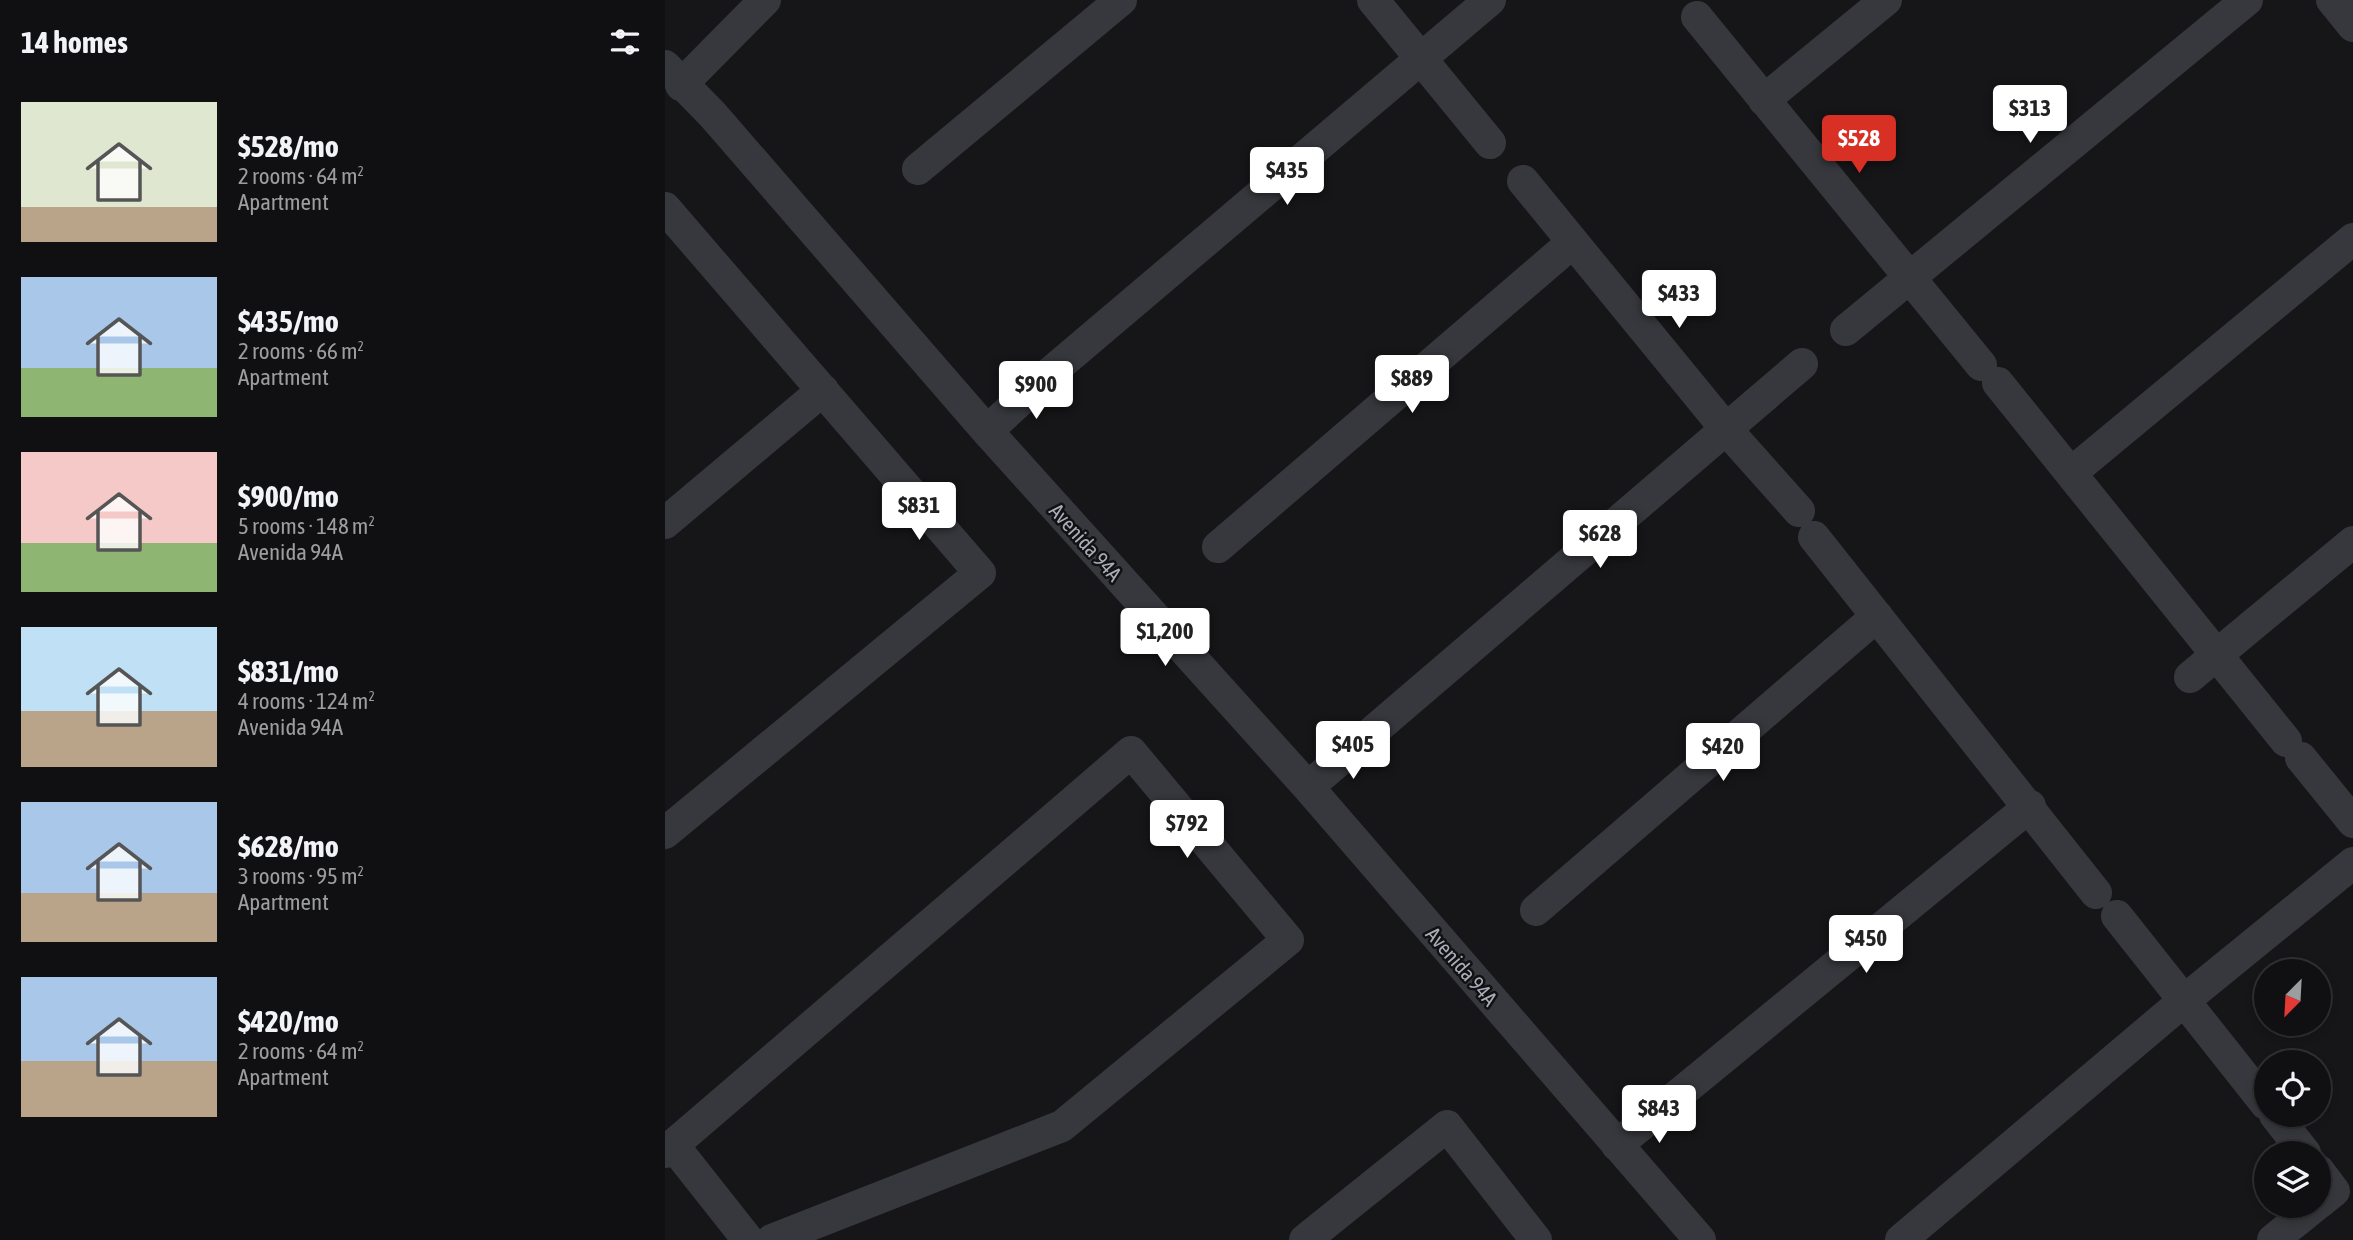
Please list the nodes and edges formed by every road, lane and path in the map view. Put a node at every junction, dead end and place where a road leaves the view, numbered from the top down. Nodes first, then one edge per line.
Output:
1 (765, 0) edge
2 (1121, 0) edge
3 (1373, 0) edge
4 (1490, 0) edge
5 (1886, 0) edge
6 (2247, 0) edge
7 (2332, 0) edge
8 (1697, 17) dead end
9 (2353, 26) edge
10 (1422, 58) junction
11 (673, 75) edge
12 (1764, 100) junction
13 (1490, 143) dead end
14 (918, 169) dead end
15 (1523, 181) dead end
16 (665, 208) edge
17 (2353, 239) edge
18 (1573, 242) junction
19 (1909, 279) junction
20 (1846, 330) dead end
21 (1802, 364) dead end
22 (823, 390) junction
23 (1727, 429) junction
24 (987, 431) junction
25 (2071, 473) junction
26 (665, 523) edge
27 (2353, 542) edge
28 (1217, 547) dead end
29 (1877, 616) junction
30 (2218, 656) junction
31 (2190, 677) dead end
32 (1308, 787) junction
33 (2030, 806) junction
34 (2353, 822) edge
35 (665, 833) edge
36 (2353, 863) edge
37 (2096, 893) dead end
38 (1535, 909) dead end
39 (2117, 916) dead end
40 (2186, 999) junction
41 (2254, 1088) edge
42 (2284, 1127) edge
43 (2296, 1141) edge
44 (1617, 1145) junction
45 (669, 1148) edge
46 (2300, 1218) edge
47 (748, 1240) edge
48 (772, 1240) edge
49 (1305, 1240) edge
50 (1536, 1240) edge
51 (1700, 1240) edge
52 (1901, 1240) edge
53 (2273, 1240) edge

1 - 11 street
2 - 14 street
3 - 10 street
4 - 10 street
5 - 12 street
6 - 19 street
7 - 9 street
8 - 12 street
10 - 13 street
10 - 24 street
11 - 24 street, Avenida 94A
12 - 19 street
15 - 18 street
16 - 22 street
17 - 25 street
18 - 23 street
18 - 28 street
19 - 20 street
19 - 25 street
21 - 23 street
22 - 26 street
22 - 35 street
23 - 29 street
23 - 32 street
24 - 32 street, Avenida 94A
25 - 30 street
27 - 30 street
29 - 33 street
29 - 38 street
30 - 31 street
30 - 34 street
32 - 44 street, Avenida 94A
33 - 37 street
33 - 44 street
36 - 40 street
39 - 40 street
40 - 41 street
40 - 52 street
42 - 43 street
44 - 51 street, Avenida 94A
45 - 47 street
45 - 48 street
46 - 53 street
49 - 50 street

